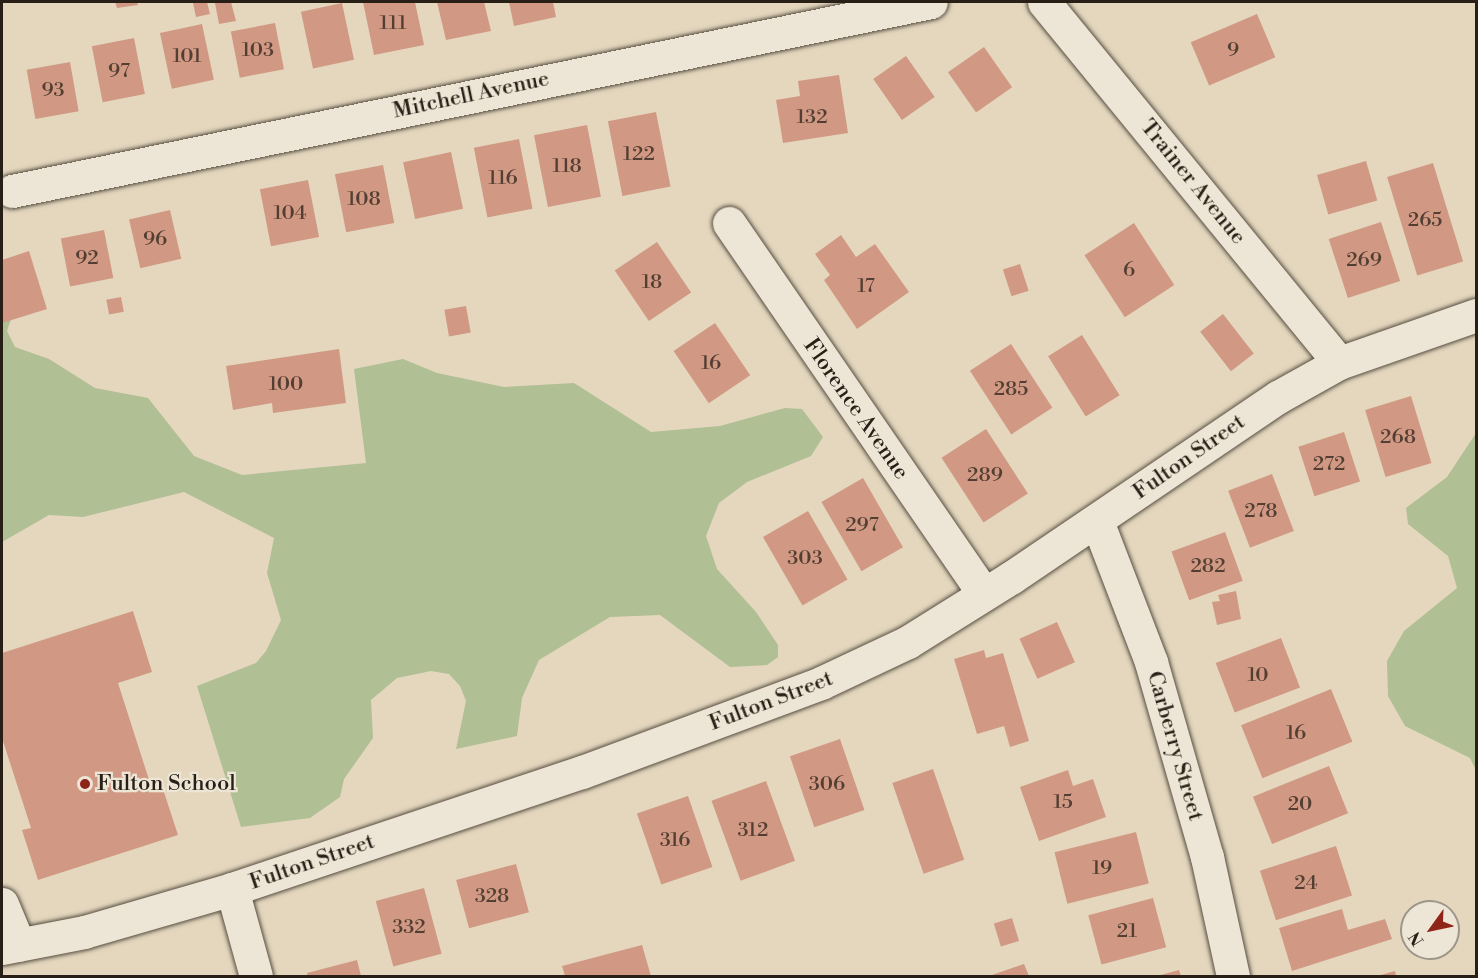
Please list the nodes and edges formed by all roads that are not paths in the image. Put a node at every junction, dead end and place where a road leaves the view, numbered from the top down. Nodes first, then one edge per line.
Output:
1 (931, 2) edge
2 (1044, 2) edge
3 (12, 191) dead end
4 (729, 223) dead end
5 (1476, 315) edge
6 (1339, 363) junction
7 (1097, 521) junction
8 (984, 594) junction
9 (232, 889) junction
10 (2, 904) edge
11 (10, 947) edge
12 (256, 976) edge
13 (1233, 976) edge

1 - 3 street, Mitchell Avenue
2 - 6 street, Trainer Avenue
4 - 8 street, Florence Avenue
5 - 6 street, Fulton Street
6 - 7 street, Fulton Street
7 - 8 street, Fulton Street
7 - 13 street, Carberry Street
8 - 9 street, Fulton Street
9 - 11 street, Fulton Street
9 - 12 street
10 - 11 street

